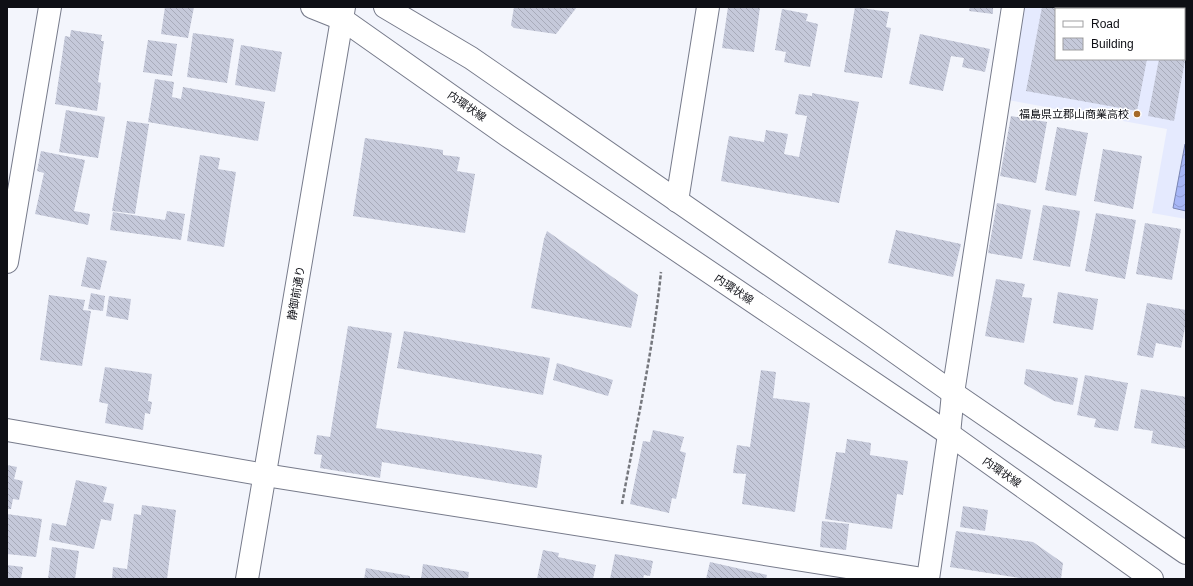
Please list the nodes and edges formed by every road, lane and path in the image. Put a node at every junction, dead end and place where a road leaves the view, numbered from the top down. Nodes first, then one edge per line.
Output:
1 (50, 7) edge
2 (312, 7) edge
3 (385, 7) edge
4 (708, 7) edge
5 (1013, 7) edge
6 (343, 13) edge
7 (677, 201) junction
8 (7, 262) edge
9 (661, 272) dead end
10 (953, 393) junction
11 (7, 430) edge
12 (949, 434) junction
13 (265, 474) junction
14 (617, 530) junction
15 (1186, 553) edge
16 (247, 579) edge
17 (923, 579) edge
18 (928, 579) edge
19 (1152, 579) edge

1 - 8 street
2 - 6 street, 内環状線
3 - 7 street
4 - 7 street
5 - 10 street
6 - 12 street, 内環状線
6 - 13 street, 静御前通り
7 - 10 street
9 - 14 path
10 - 12 street
10 - 15 street
11 - 13 street
12 - 18 street
12 - 19 street, 内環状線
13 - 14 street
13 - 16 street, 静御前通り
14 - 17 street

